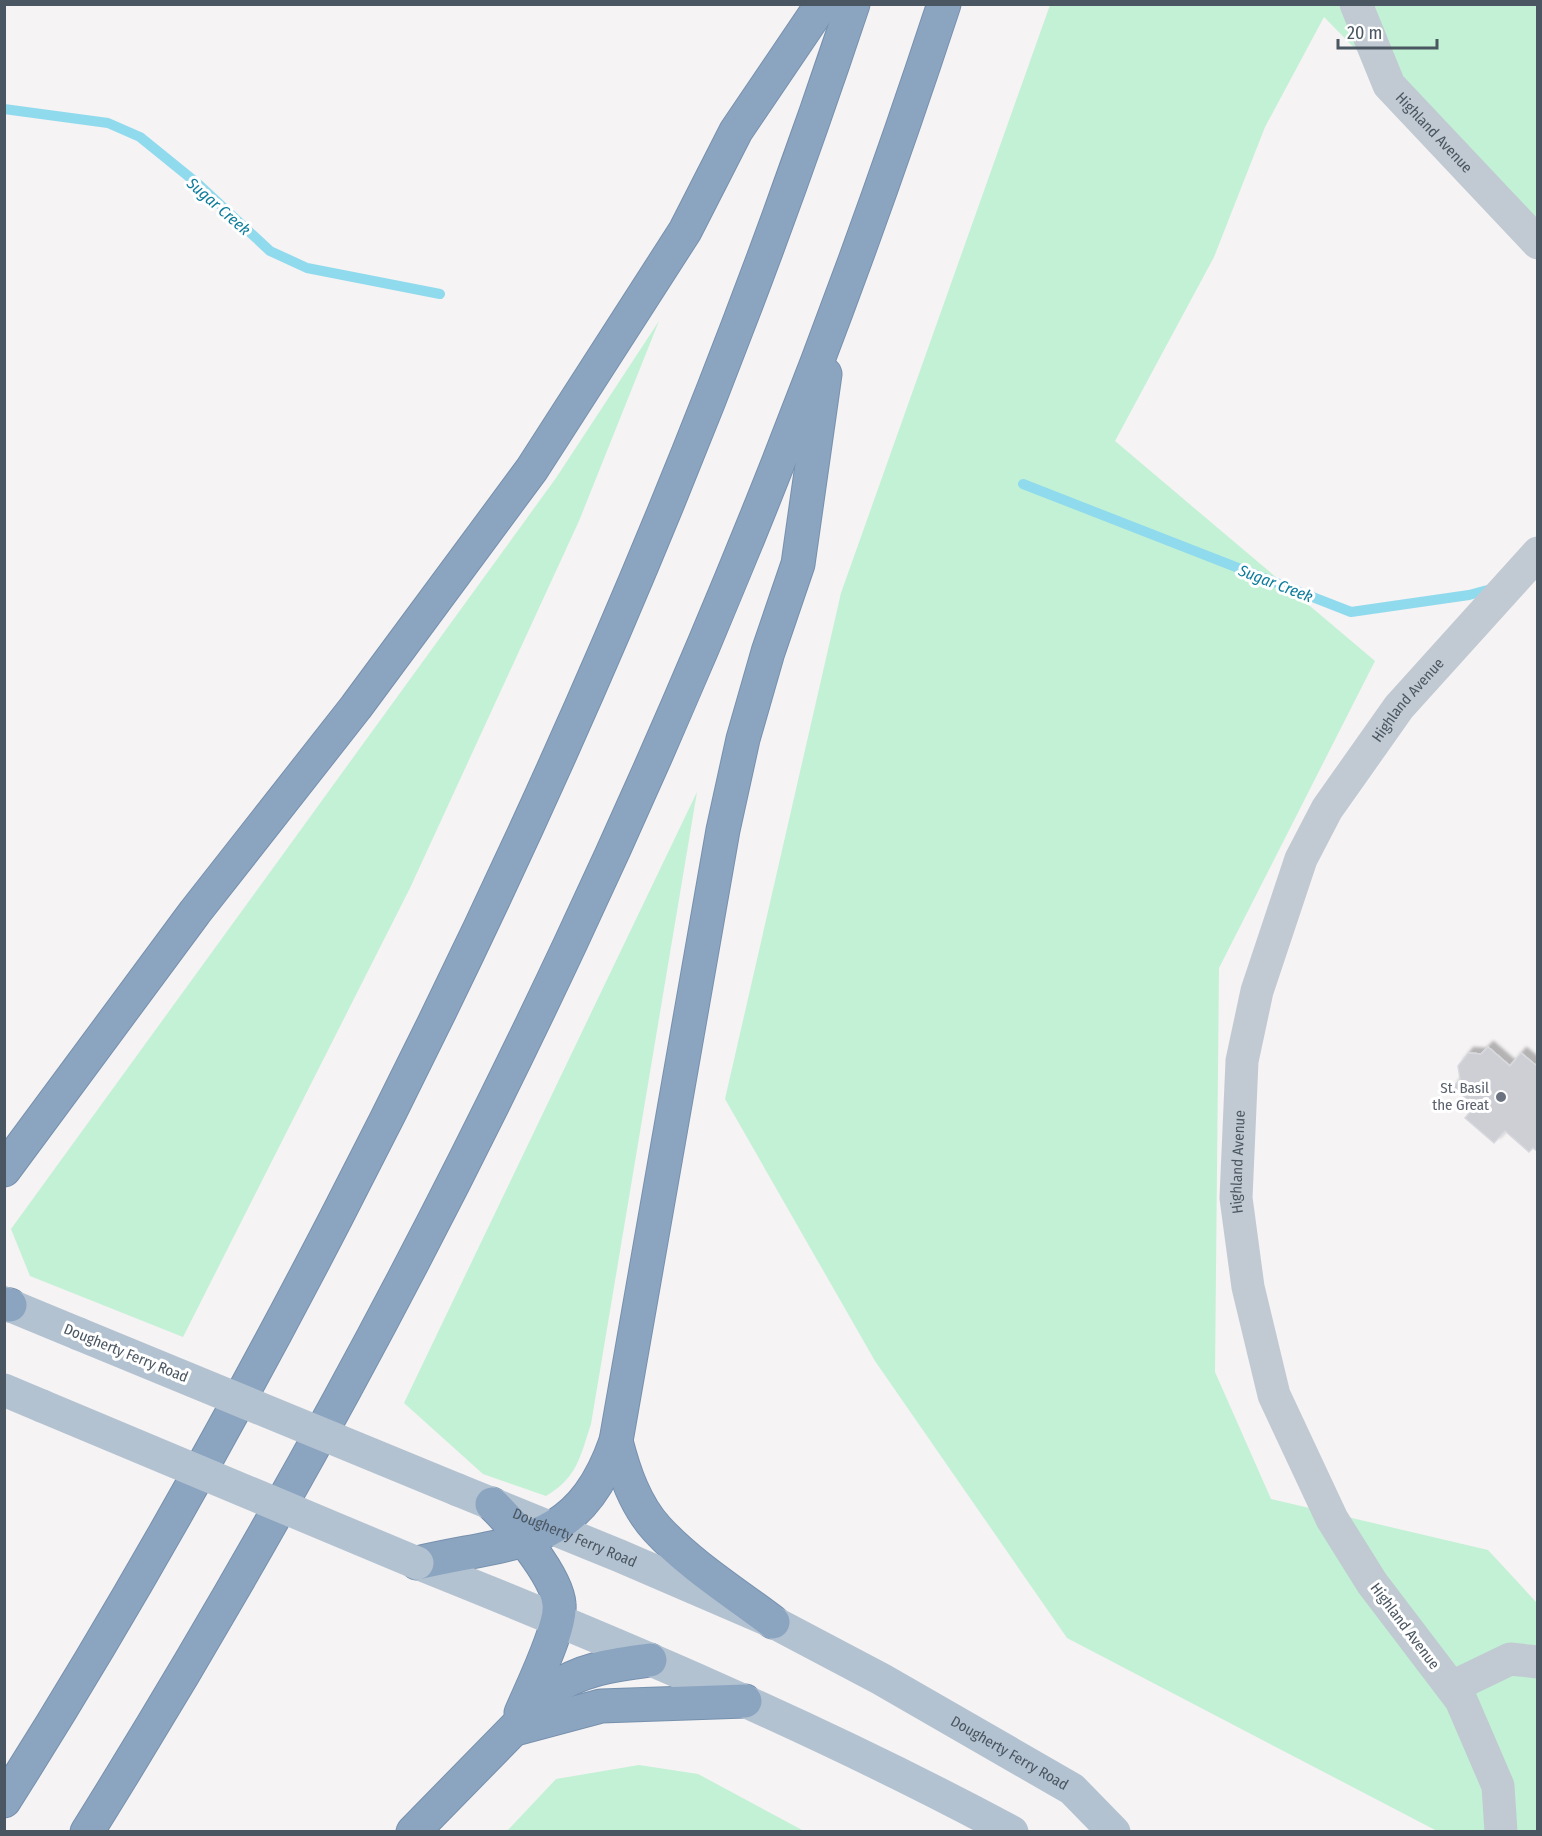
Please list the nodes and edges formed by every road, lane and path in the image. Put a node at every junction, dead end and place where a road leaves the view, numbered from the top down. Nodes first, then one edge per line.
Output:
1 (822, 4) edge
2 (853, 4) edge
3 (944, 4) edge
4 (1356, 4) edge
5 (1538, 243) edge
6 (833, 319) junction
7 (1538, 554) edge
8 (4, 1170) edge
9 (6, 1304) edge
10 (4, 1390) edge
11 (616, 1441) junction
12 (539, 1535) junction
13 (417, 1563) junction
14 (558, 1620) junction
15 (773, 1622) junction
16 (650, 1660) junction
17 (1538, 1662) edge
18 (1452, 1688) junction
19 (745, 1701) junction
20 (515, 1729) junction
21 (4, 1801) edge
22 (87, 1832) edge
23 (413, 1832) edge
24 (1012, 1832) edge
25 (1114, 1832) edge
26 (1501, 1832) edge

1 - 8 highway
2 - 21 highway
3 - 6 highway
4 - 5 street, Highland Avenue
6 - 11 highway
6 - 22 highway
7 - 18 street, Highland Avenue
9 - 12 main road, Dougherty Ferry Road, bridge
10 - 13 main road, bridge
11 - 12 highway
11 - 15 highway
12 - 13 highway
12 - 14 highway
12 - 15 main road, Dougherty Ferry Road
13 - 14 main road
14 - 16 main road
14 - 20 highway
15 - 25 main road, Dougherty Ferry Road
16 - 19 main road
16 - 20 highway
17 - 18 street
18 - 26 street, Highland Avenue
19 - 20 highway
19 - 24 main road
20 - 23 highway

